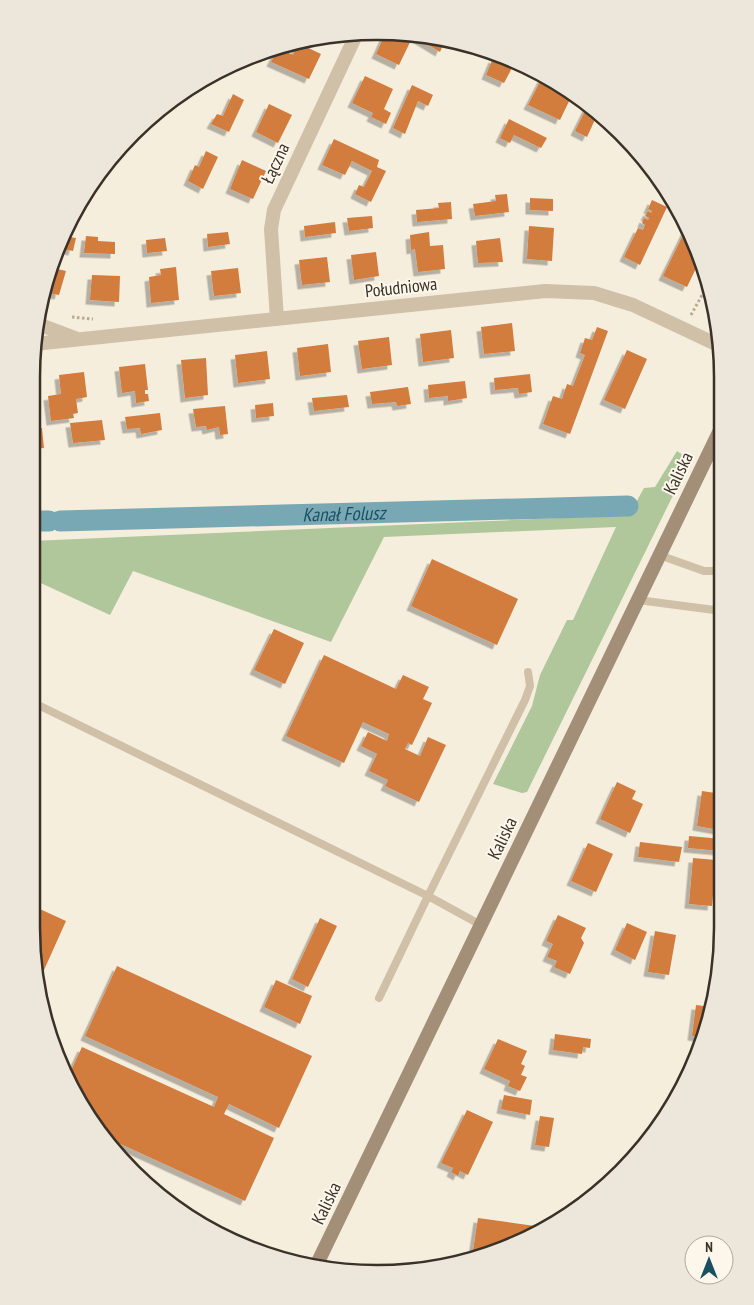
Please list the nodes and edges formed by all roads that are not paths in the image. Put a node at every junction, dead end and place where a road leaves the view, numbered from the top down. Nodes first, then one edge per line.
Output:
1 (353, 41) edge
2 (277, 319) junction
3 (44, 326) edge
4 (76, 338) junction
5 (712, 342) edge
6 (42, 343) edge
7 (714, 442) edge
8 (659, 555) junction
9 (714, 571) edge
10 (638, 600) junction
11 (714, 610) edge
12 (528, 672) dead end
13 (40, 706) edge
14 (428, 896) junction
15 (480, 925) junction
16 (379, 998) dead end
17 (319, 1260) edge

1 - 2 street, Łączna
2 - 4 street, Południowa
2 - 5 street, Południowa
3 - 4 street, Południowa
4 - 6 street, Południowa
7 - 8 main road, Kaliska
8 - 9 lane
8 - 10 main road, Kaliska
10 - 11 lane
10 - 15 main road, Kaliska
12 - 14 lane
13 - 14 lane
14 - 15 lane
14 - 16 lane
15 - 17 main road, Kaliska

